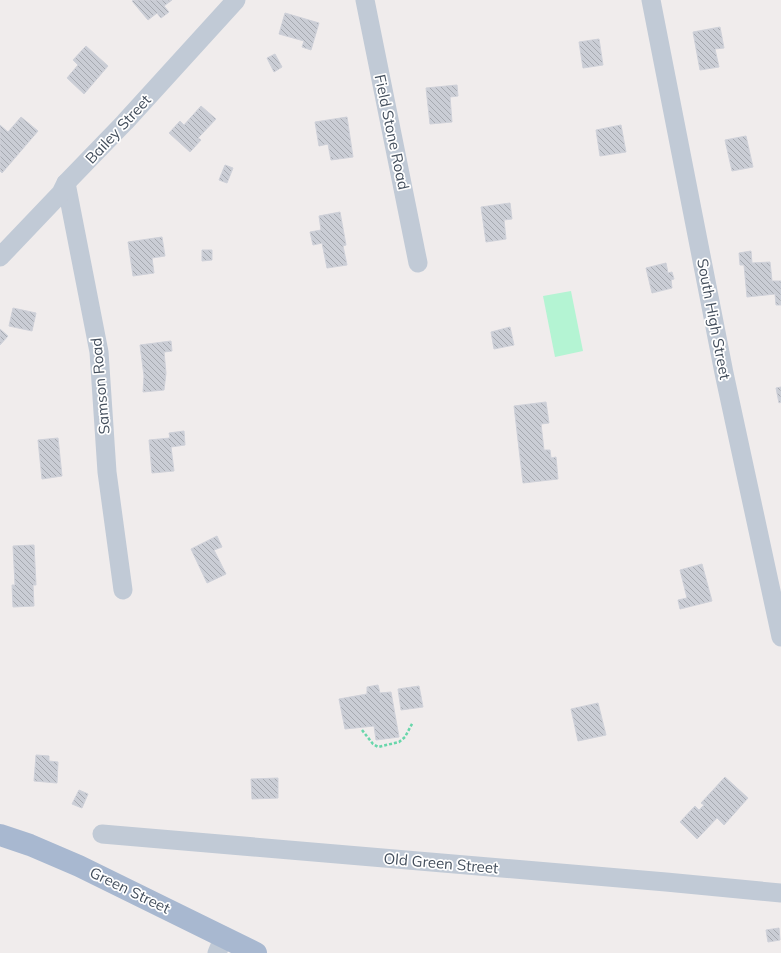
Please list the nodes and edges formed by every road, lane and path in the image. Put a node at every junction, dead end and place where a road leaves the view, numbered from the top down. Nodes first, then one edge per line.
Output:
1 (236, 0) edge
2 (365, 0) edge
3 (651, 0) edge
4 (66, 183) junction
5 (0, 257) edge
6 (418, 263) dead end
7 (123, 590) dead end
8 (781, 637) edge
9 (413, 722) dead end
10 (362, 730) dead end
11 (102, 834) dead end
12 (0, 835) edge
13 (781, 893) edge
14 (220, 945) edge
15 (256, 953) edge

1 - 4 street, Bailey Street
2 - 6 street, Field Stone Road
3 - 8 street, South High Street
4 - 5 street, Bailey Street
4 - 7 street, Samson Road
9 - 10 path
11 - 13 street, Old Green Street
12 - 14 main road, Green Street
14 - 15 main road, Green Street

